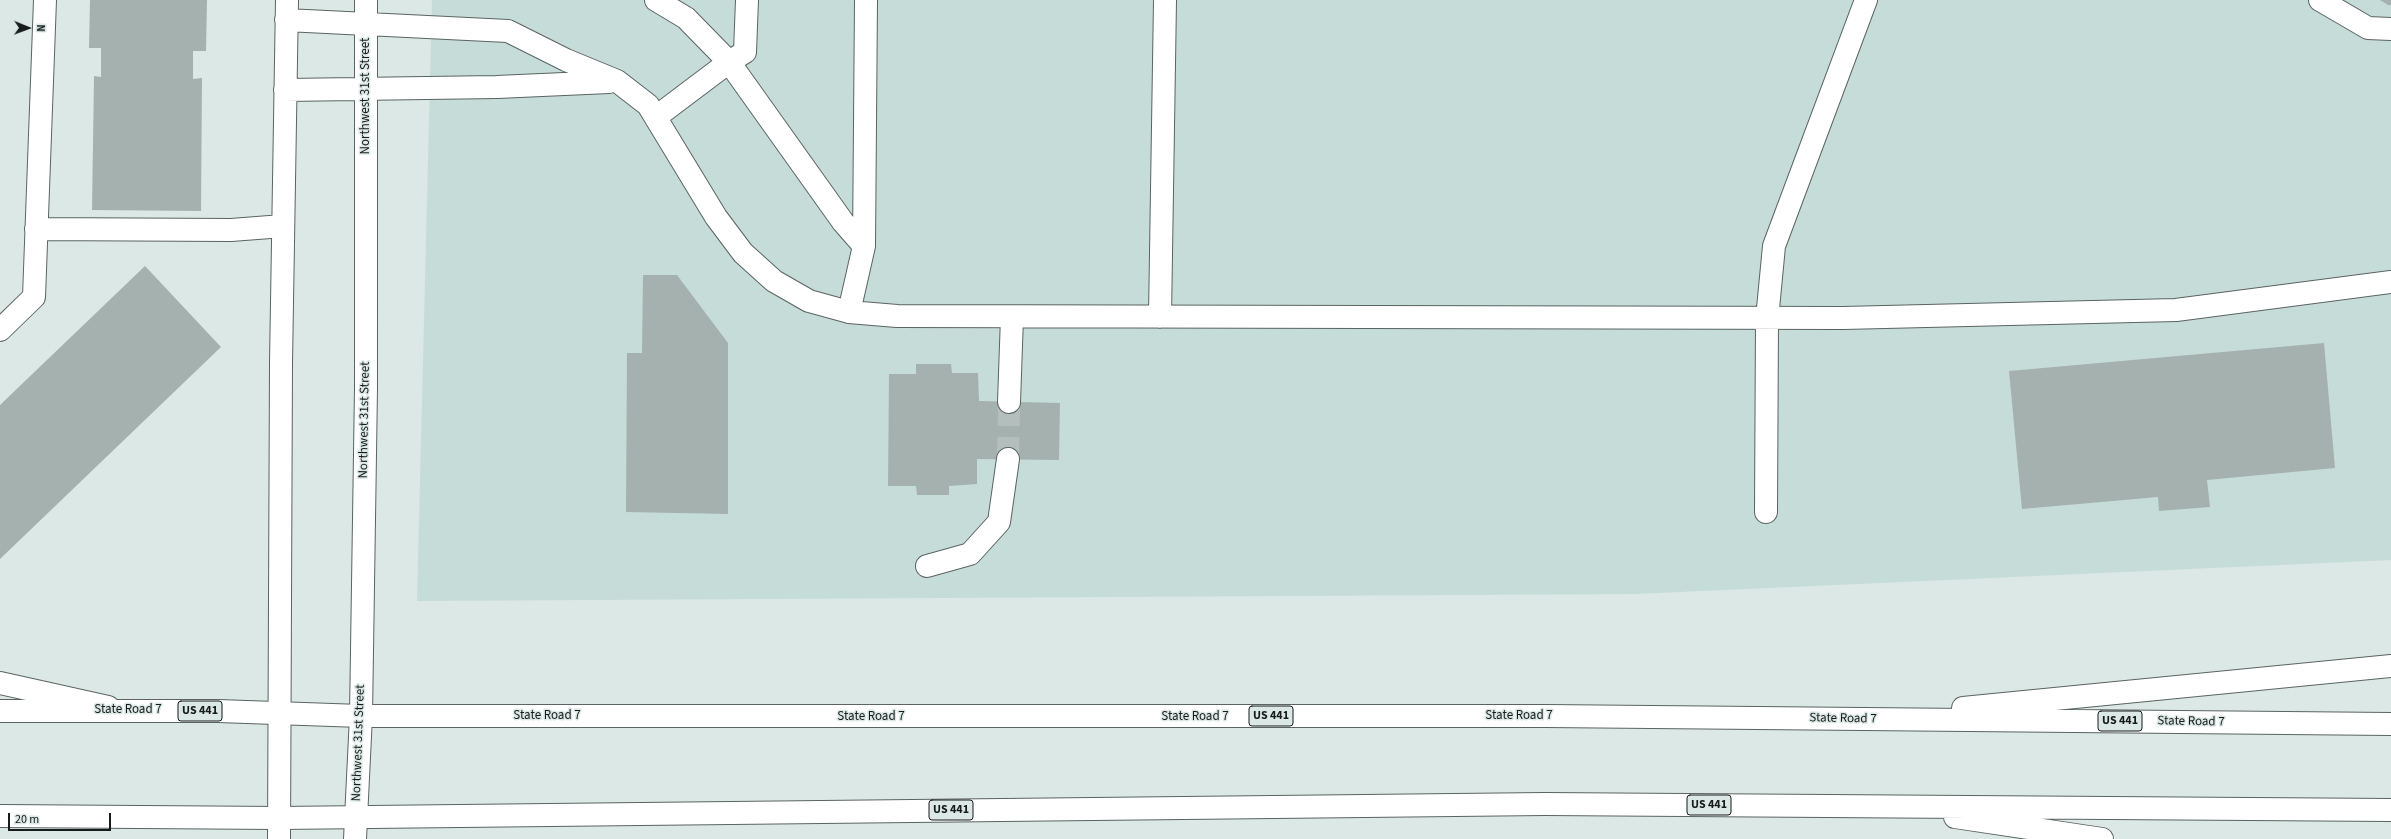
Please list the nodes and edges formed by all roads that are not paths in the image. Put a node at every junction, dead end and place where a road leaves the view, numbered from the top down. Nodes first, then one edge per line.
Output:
1 (45, 0) edge
2 (366, 0) edge
3 (656, 0) edge
4 (747, 0) edge
5 (866, 0) edge
6 (1165, 0) edge
7 (1866, 0) edge
8 (2320, 0) edge
9 (287, 10) edge
10 (366, 24) junction
11 (2391, 29) edge
12 (729, 62) junction
13 (617, 81) junction
14 (366, 89) junction
15 (285, 90) junction
16 (656, 117) junction
17 (283, 226) junction
18 (36, 229) junction
19 (864, 246) junction
20 (2391, 282) edge
21 (849, 312) junction
22 (1012, 317) junction
23 (1160, 317) junction
24 (1766, 319) junction
25 (0, 330) edge
26 (1009, 402) tunnel mouth
27 (1008, 459) tunnel mouth
28 (1766, 512) dead end
29 (927, 566) dead end
30 (2391, 666) edge
31 (0, 682) edge
32 (123, 710) junction
33 (0, 711) edge
34 (278, 712) junction
35 (361, 716) junction
36 (1848, 719) junction
37 (2391, 724) edge
38 (1873, 805) junction
39 (2391, 810) edge
40 (0, 816) edge
41 (356, 817) junction
42 (279, 829) edge
43 (355, 839) edge
44 (2102, 839) edge

1 - 18 main road
2 - 10 main road, Northwest 31st Street
3 - 12 main road
4 - 12 main road
5 - 19 main road
6 - 23 main road
7 - 24 main road
8 - 11 main road
9 - 10 main road
9 - 15 main road
10 - 13 main road
10 - 14 main road, Northwest 31st Street
12 - 16 main road
12 - 19 main road
13 - 14 main road
13 - 16 main road
14 - 15 main road
14 - 35 main road, Northwest 31st Street
15 - 17 main road
16 - 21 main road
17 - 18 main road
17 - 34 main road
18 - 25 main road
19 - 21 main road
20 - 24 main road
21 - 22 main road
22 - 23 main road
22 - 26 main road
23 - 24 main road
24 - 28 main road
27 - 29 main road
30 - 36 main road
31 - 32 main road
32 - 33 main road, State Road 7 / US 441
32 - 34 main road, State Road 7 / US 441
34 - 35 main road, State Road 7 / US 441
34 - 42 main road
35 - 36 main road, State Road 7 / US 441
35 - 41 main road, Northwest 31st Street
36 - 37 main road, State Road 7 / US 441
38 - 39 main road, US 441
38 - 41 main road, US 441
38 - 44 main road
40 - 42 main road, US 441
41 - 42 main road, US 441
41 - 43 main road, Northwest 31st Street

